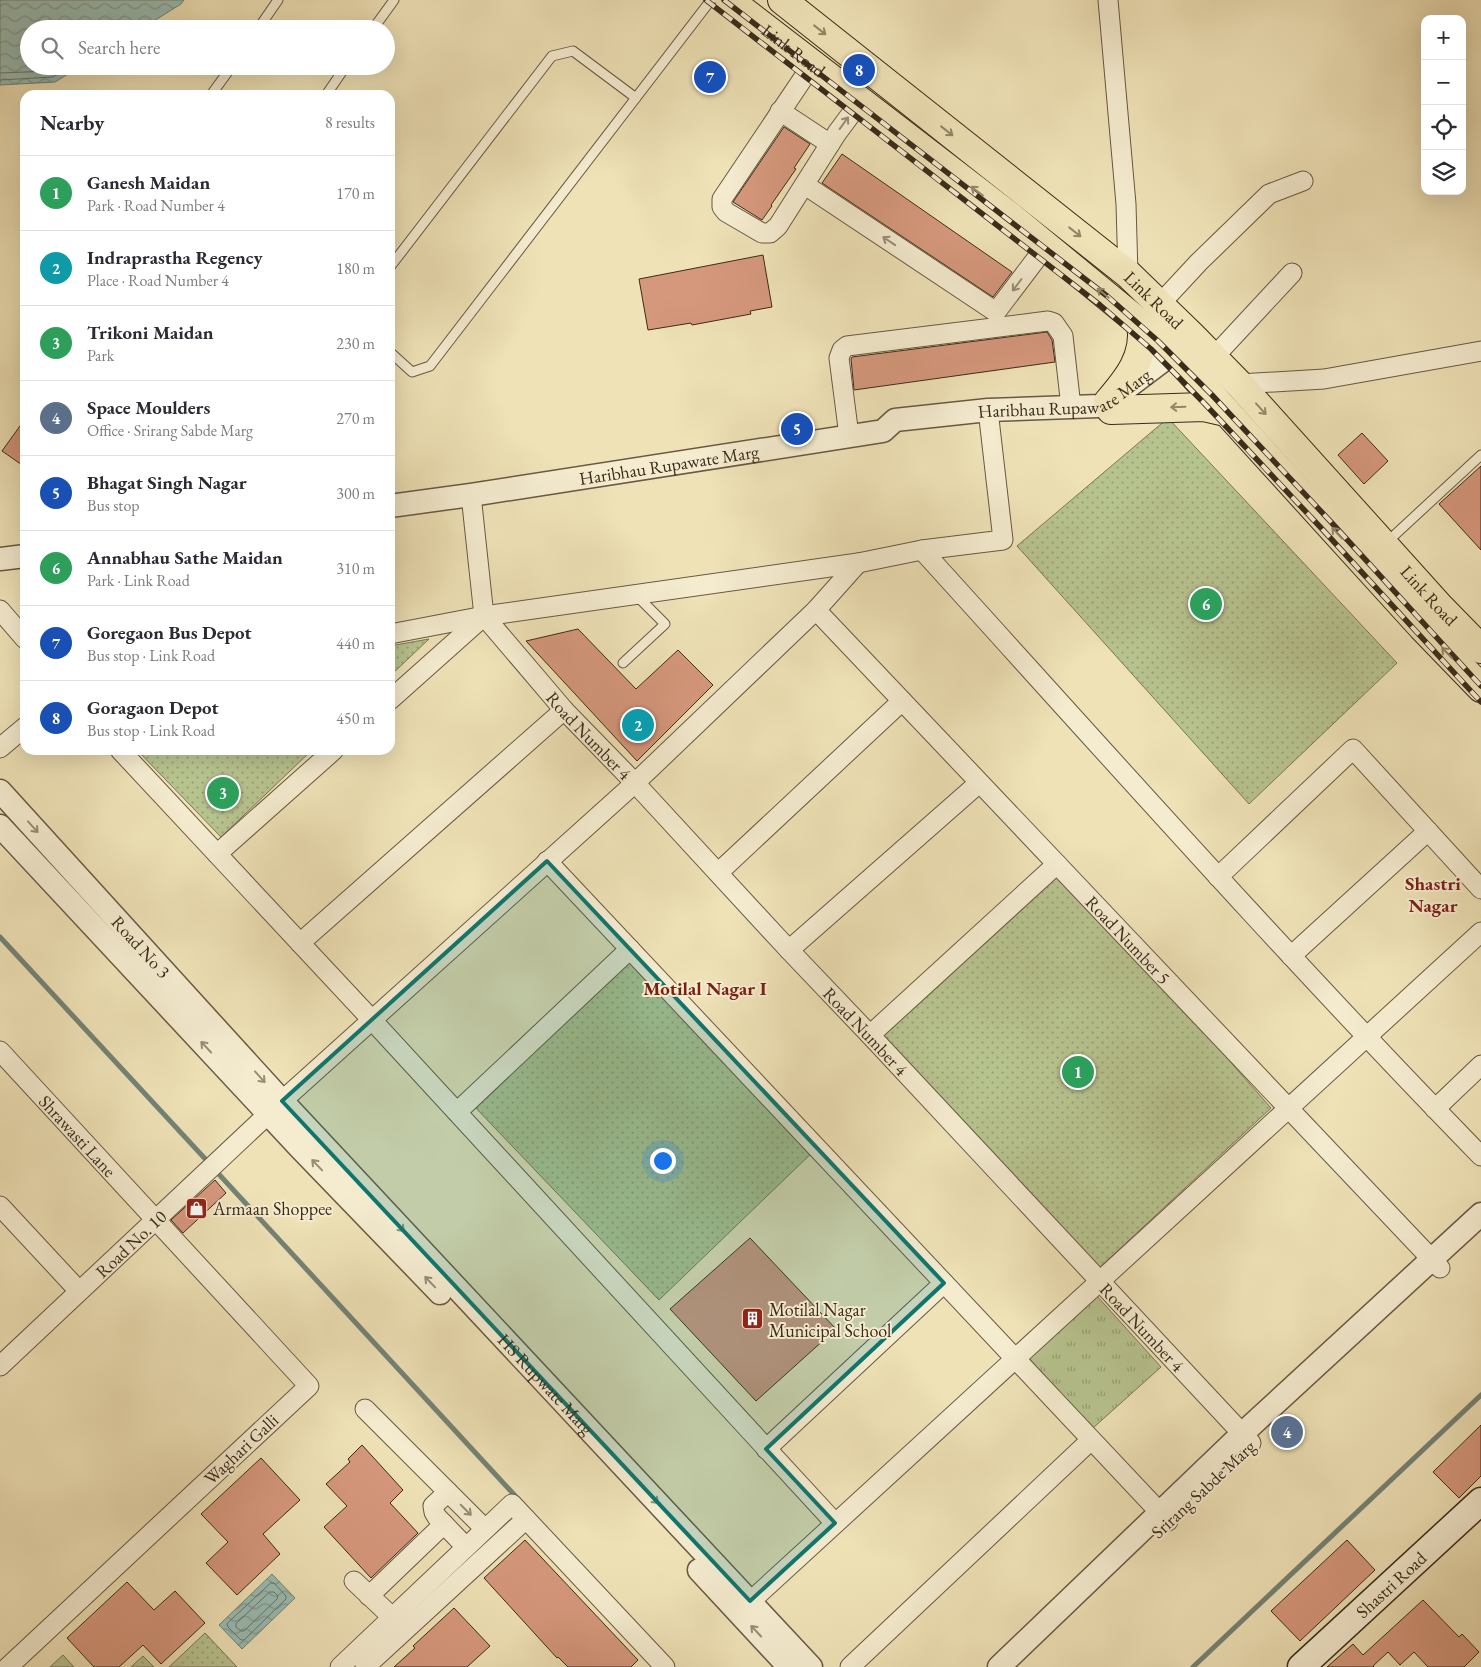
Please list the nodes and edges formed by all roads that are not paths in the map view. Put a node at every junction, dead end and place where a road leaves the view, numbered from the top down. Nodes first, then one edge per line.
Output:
1 (278, 0) edge
2 (394, 0) edge
3 (711, 0) edge
4 (729, 0) edge
5 (782, 0) edge
6 (1108, 0) edge
7 (264, 20) edge
8 (380, 20) edge
9 (812, 65) junction
10 (873, 72) junction
11 (226, 75) edge
12 (340, 75) edge
13 (215, 90) edge
14 (329, 90) edge
15 (636, 98) junction
16 (857, 100) junction
17 (780, 111) junction
18 (830, 144) junction
19 (1303, 182) dead end
20 (805, 185) junction
21 (1024, 192) junction
22 (1006, 213) junction
23 (1046, 246) junction
24 (395, 260) edge
25 (1292, 273) dead end
26 (1128, 274) junction
27 (1159, 305) junction
28 (996, 320) junction
29 (1141, 324) junction
30 (1191, 350) junction
31 (1481, 351) edge
32 (395, 357) edge
33 (1238, 384) junction
34 (1110, 406) junction
35 (1071, 407) junction
36 (1226, 412) junction
37 (989, 416) junction
38 (849, 436) junction
39 (1481, 455) edge
40 (471, 494) junction
41 (395, 505) edge
42 (1384, 545) junction
43 (922, 550) junction
44 (20, 557) edge
45 (0, 559) edge
46 (858, 563) junction
47 (636, 594) junction
48 (0, 610) edge
49 (816, 610) junction
50 (484, 616) junction
51 (20, 633) edge
52 (395, 633) edge
53 (1481, 649) edge
54 (623, 663) dead end
55 (1481, 688) edge
56 (395, 696) edge
57 (902, 701) junction
58 (564, 710) junction
59 (20, 731) edge
60 (0, 748) edge
61 (125, 755) edge
62 (328, 755) edge
63 (635, 782) junction
64 (979, 782) junction
65 (0, 791) edge
66 (0, 826) edge
67 (1428, 831) junction
68 (217, 854) junction
69 (547, 861) junction
70 (1057, 864) junction
71 (719, 872) junction
72 (1218, 877) junction
73 (1481, 889) edge
74 (1481, 932) edge
75 (300, 943) junction
76 (630, 949) junction
77 (789, 950) junction
78 (1291, 956) junction
79 (372, 1020) junction
80 (870, 1035) junction
81 (1366, 1038) junction
82 (0, 1051) edge
83 (1481, 1065) edge
84 (275, 1108) junction
85 (1288, 1108) junction
86 (1435, 1109) junction
87 (457, 1112) junction
88 (1481, 1156) edge
89 (0, 1206) edge
90 (1481, 1214) edge
91 (156, 1219) junction
92 (1481, 1230) edge
93 (1436, 1264) junction
94 (1100, 1281) junction
95 (944, 1283) junction
96 (79, 1291) junction
97 (4, 1355) edge
98 (1015, 1359) junction
99 (366, 1409) dead end
100 (1247, 1439) junction
101 (1091, 1440) junction
102 (766, 1449) junction
103 (448, 1492) junction
104 (1481, 1502) edge
105 (1164, 1517) junction
106 (526, 1519) junction
107 (835, 1523) junction
108 (444, 1524) junction
109 (485, 1529) junction
110 (466, 1547) junction
111 (445, 1567) junction
112 (354, 1581) dead end
113 (459, 1581) junction
114 (369, 1596) junction
115 (744, 1607) junction
116 (392, 1617) junction
117 (342, 1666) edge
118 (8, 1667) edge
119 (365, 1667) edge
120 (664, 1667) edge
121 (789, 1667) edge
122 (811, 1667) edge
123 (850, 1667) edge
124 (1000, 1667) edge
125 (1015, 1667) edge
126 (1301, 1667) edge

1 - 7 lane
2 - 8 lane
3 - 15 lane
4 - 9 main road, Link Road
5 -> 10 main road, Link Road
6 - 26 street
9 - 16 main road, Link Road
9 - 17 street
10 - 16 main road
10 -> 21 main road, Link Road
11 - 13 lane
12 - 14 lane
15 - 24 lane
15 - 32 lane
18 -> 16 street
22 -> 16 main road, Link Road
17 - 18 street
17 - 20 street
18 - 20 street
19 - 27 street
28 -> 20 street
21 - 22 main road
21 -> 26 main road, Link Road
22 - 23 main road, Link Road
23 -> 28 street
29 -> 23 main road, Link Road
25 - 30 street
26 - 27 main road, Link Road
27 - 30 main road, Link Road
28 - 35 street
28 - 38 street
29 - 30 main road, Link Road
29 - 34 main road
30 - 33 main road, Link Road
30 - 34 street
30 - 36 main road, Link Road
31 - 33 street
33 -> 42 main road, Link Road
34 - 35 street, Haribhau Rupawate Marg
36 -> 34 main road
34 - 37 street
35 - 37 street, Haribhau Rupawate Marg
55 -> 36 main road, Link Road
37 - 38 street, Haribhau Rupawate Marg
37 - 43 street
38 - 40 street, Haribhau Rupawate Marg
39 - 42 lane
40 - 41 street, Haribhau Rupawate Marg
40 - 50 street
42 - 53 main road, Link Road
43 - 46 street
43 - 72 street
44 - 45 street
46 - 47 street
46 - 49 street, Road No. 10
47 - 50 street
47 - 54 lane
48 - 51 street
49 - 57 street, Road Number 5
49 - 63 street, Road No. 10
50 - 52 street
50 - 56 street
50 - 58 street, Road Number 4
57 - 64 street, Road Number 5
57 - 71 street
58 - 63 street, Road Number 4
58 - 75 street
59 - 60 street
61 - 68 street
62 - 68 street
63 - 69 street, Road No. 10
63 - 71 street, Road Number 4
64 - 70 street, Road Number 5
64 - 77 street
65 -> 84 street, Road No 3
84 -> 66 street
67 - 72 street
67 - 73 street
67 - 78 street
68 - 75 street
69 - 76 street
69 - 79 street, Road No. 10
70 - 80 street
70 - 85 street, Road Number 5
71 - 77 street, Road Number 4
72 - 78 street
74 - 81 street
75 - 79 street
76 - 87 street
76 - 95 street
77 - 80 street, Road Number 4
78 - 81 street
79 - 84 street, Road No. 10
79 - 87 street
80 - 94 street, Road Number 4
81 - 85 street
81 - 86 street
82 - 91 street, Shrawasti Lane
83 - 86 street
84 - 91 street, Road No. 10
84 - 115 street, HS Rupwate Marg
85 - 93 street, Road Number 5
85 - 94 street
86 - 88 street
87 - 102 street
89 - 96 street
90 - 93 street
91 - 96 street, Road No. 10
91 - 118 street, Waghari Galli
92 - 93 street, Srirang Sabde Marg
93 - 100 street, Srirang Sabde Marg
94 - 98 street
94 - 100 street, Road Number 4
95 - 98 street
95 - 102 street
96 - 97 street, Road No. 10
98 - 101 street
98 - 107 street
99 - 103 street
100 - 105 street, Srirang Sabde Marg
101 - 105 street
101 - 123 street
102 - 107 street
103 - 108 street
103 -> 109 street
104 - 126 main road, Shastri Road
105 - 124 street
105 - 125 street, Srirang Sabde Marg
106 - 109 street
106 - 113 street
106 - 120 street
107 - 115 street
108 - 110 street
108 - 114 street
109 - 110 street
110 - 111 street
111 - 113 street
111 - 116 street
112 - 114 street
113 - 119 street
114 - 116 street
121 -> 115 street
115 - 122 street, HS Rupwate Marg
116 - 117 street

